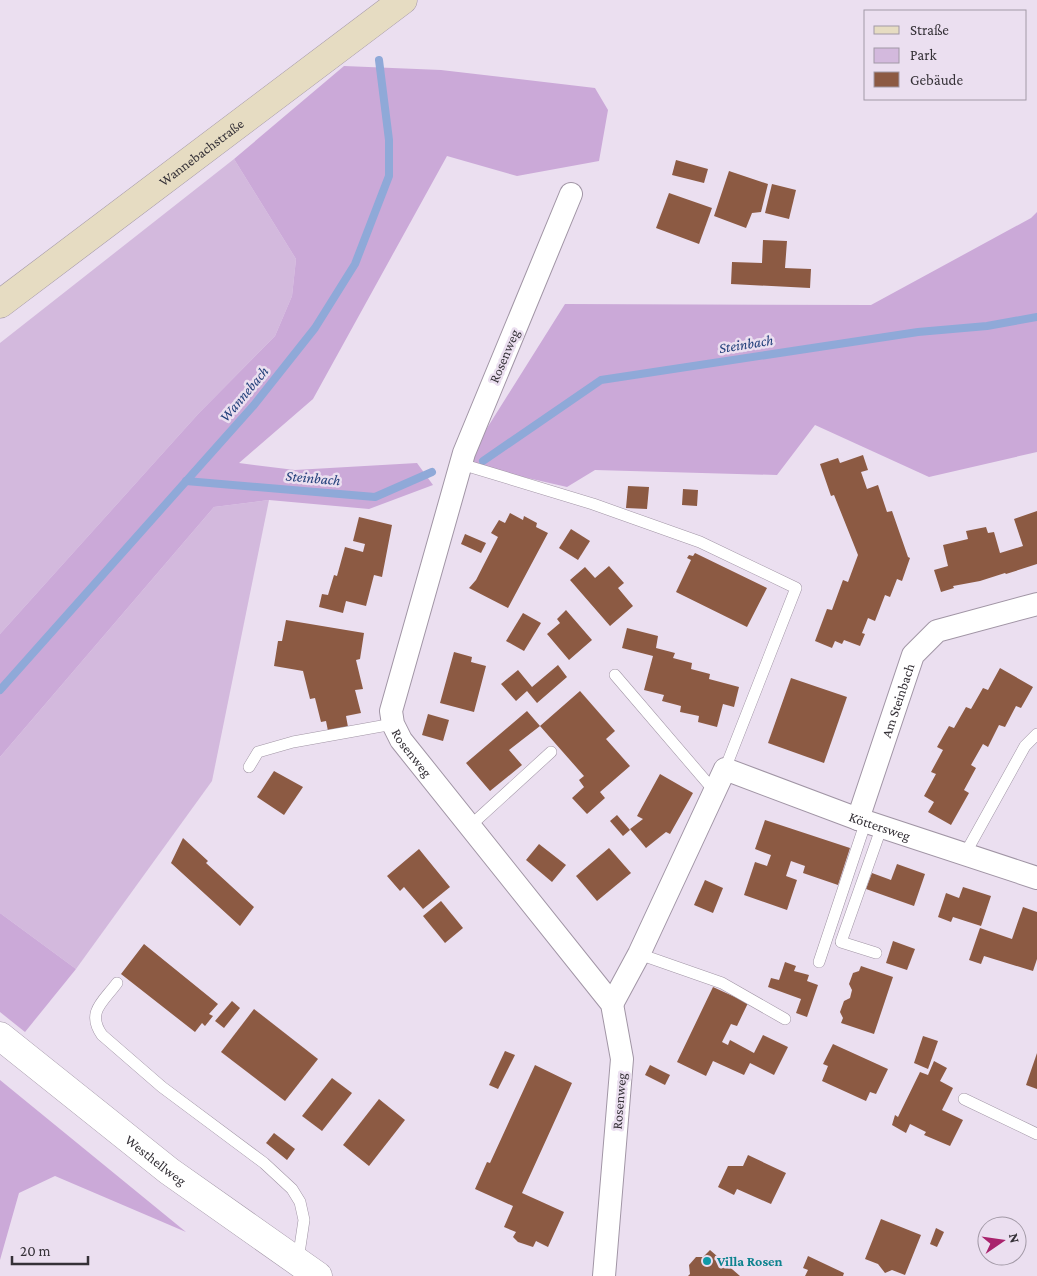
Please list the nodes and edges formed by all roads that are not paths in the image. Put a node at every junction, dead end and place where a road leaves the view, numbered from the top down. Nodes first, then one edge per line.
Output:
1 (403, 0) edge
2 (572, 194) dead end
3 (0, 304) edge
4 (461, 464) junction
5 (1037, 604) edge
6 (615, 675) dead end
7 (393, 724) junction
8 (1037, 734) edge
9 (551, 752) dead end
10 (248, 767) dead end
11 (725, 769) junction
12 (716, 793) junction
13 (868, 822) junction
14 (470, 826) junction
15 (965, 854) junction
16 (1037, 878) edge
17 (876, 953) dead end
18 (639, 954) junction
19 (819, 962) dead end
20 (117, 983) dead end
21 (612, 1004) junction
22 (785, 1019) dead end
23 (0, 1036) edge
24 (964, 1099) dead end
25 (1037, 1134) edge
26 (308, 1269) edge
27 (604, 1276) edge

1 - 3 main road, Wannebachstraße
2 - 4 street, Rosenweg
4 - 7 street, Rosenweg
4 - 11 lane
5 - 13 street, Am Steinbach
6 - 12 lane
7 - 10 lane
7 - 14 street, Rosenweg
8 - 15 lane
9 - 14 lane
11 - 12 street
11 - 13 street, Köttersweg
12 - 18 street
13 - 15 street, Köttersweg
13 - 17 lane
13 - 19 lane
14 - 21 street, Rosenweg
15 - 16 street, Köttersweg
18 - 21 street
18 - 22 lane
20 - 26 lane
21 - 27 street, Rosenweg
23 - 26 street, Westhellweg
24 - 25 lane

